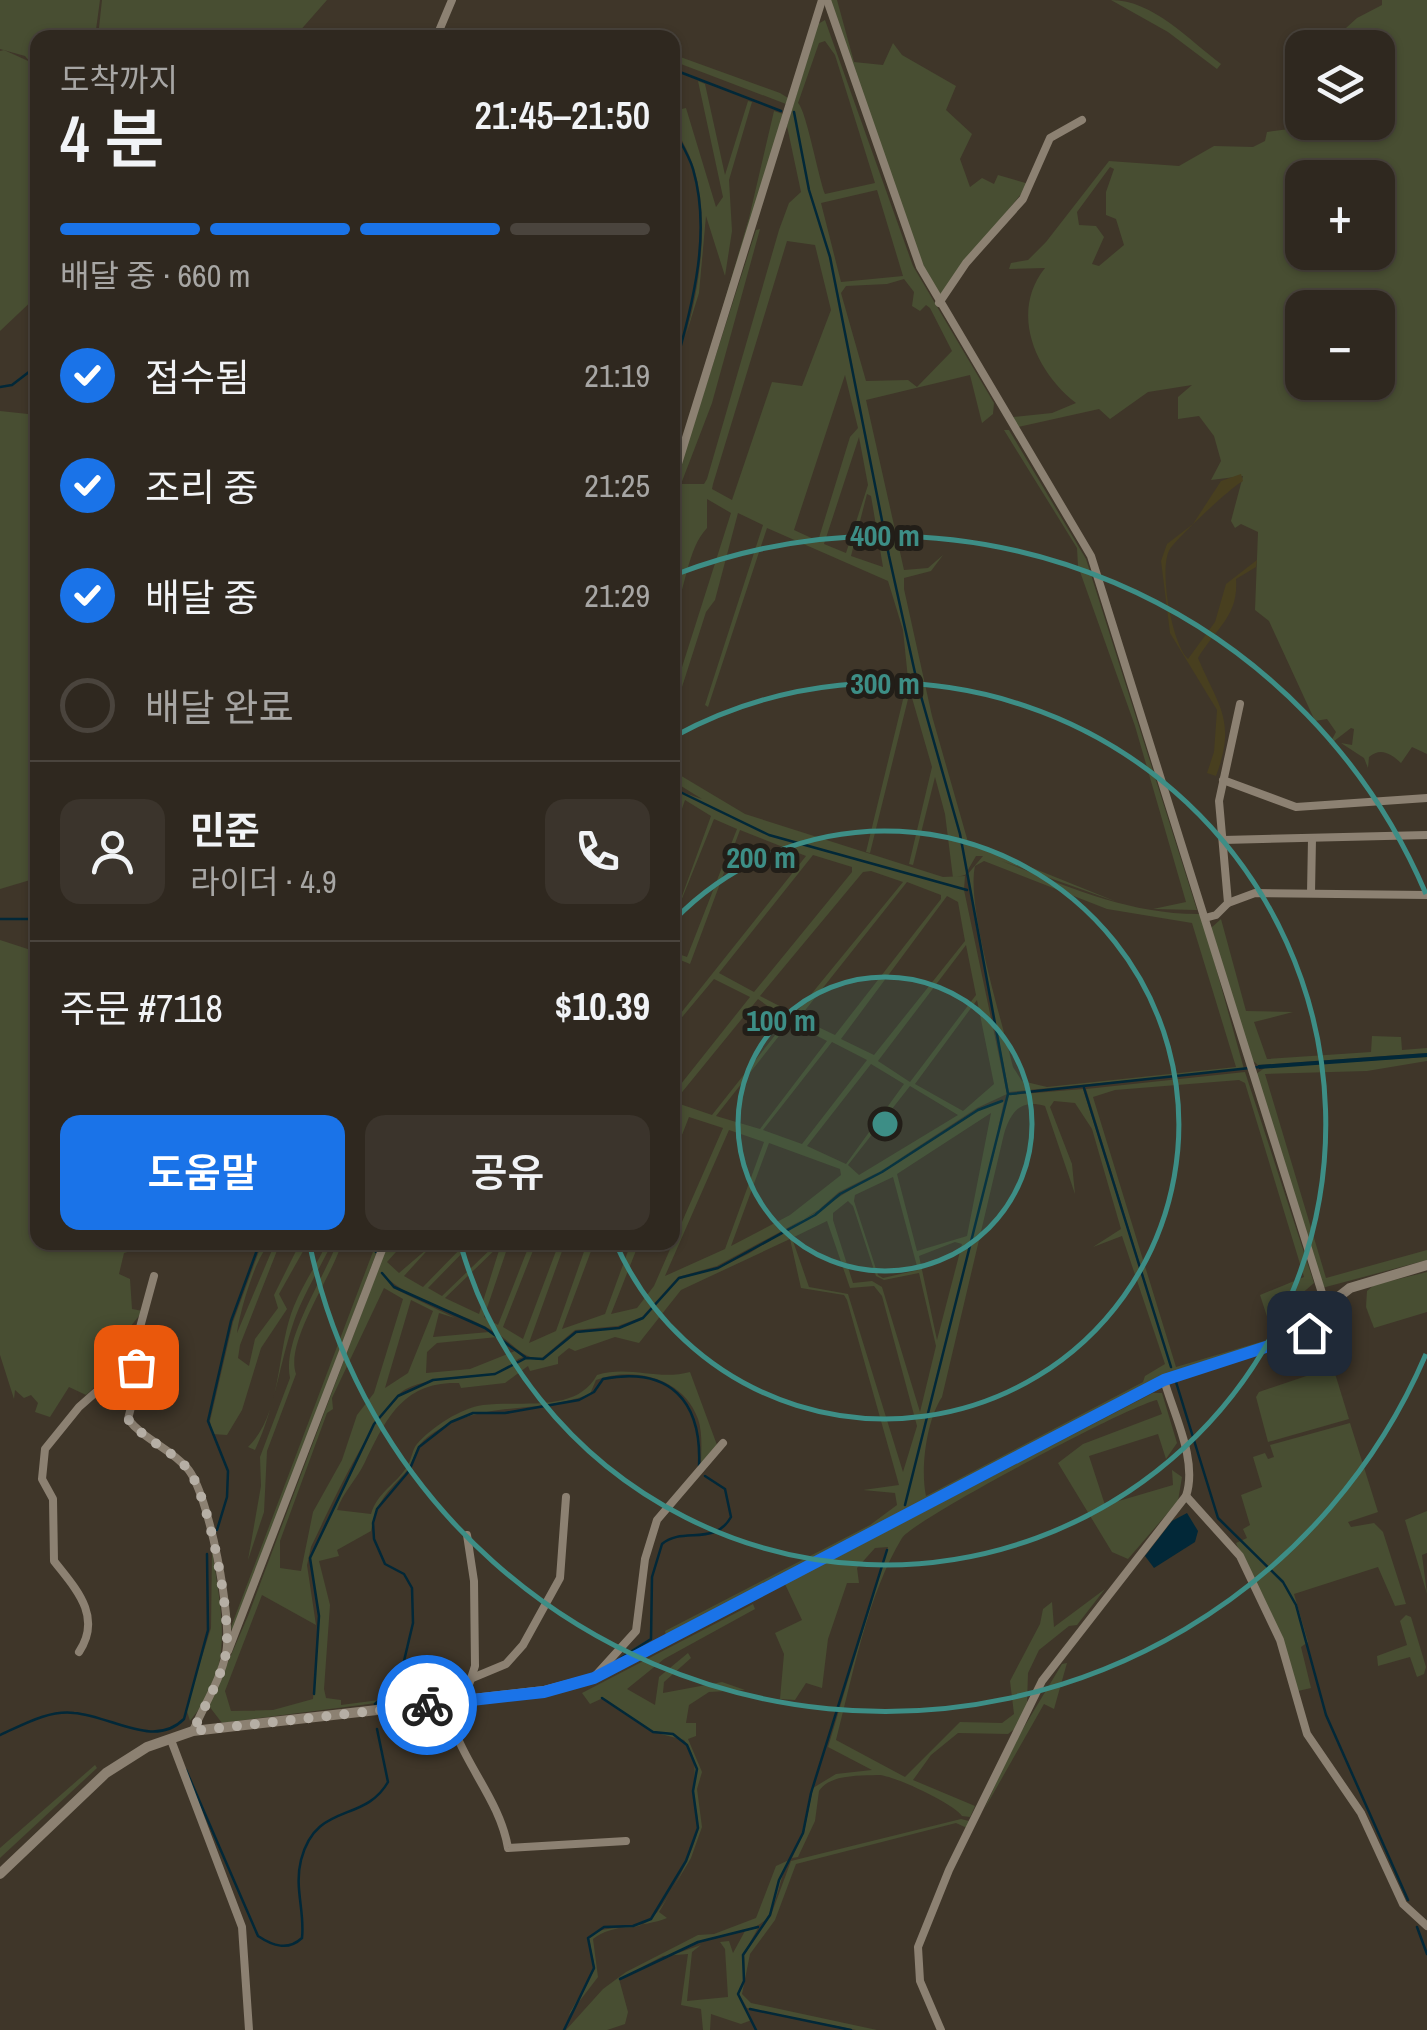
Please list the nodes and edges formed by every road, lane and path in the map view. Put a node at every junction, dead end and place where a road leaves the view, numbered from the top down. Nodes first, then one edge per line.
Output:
1 (452, 0) edge
2 (825, 0) edge
3 (439, 30) edge
4 (1082, 120) dead end
5 (939, 303) junction
6 (680, 458) edge
7 (1240, 704) dead end
8 (1223, 780) junction
9 (1427, 798) edge
10 (1427, 835) edge
11 (1223, 840) junction
12 (1312, 840) junction
13 (1311, 893) junction
14 (1427, 895) edge
15 (1228, 903) junction
16 (1204, 918) junction
17 (381, 1250) edge
18 (1427, 1265) edge
19 (154, 1276) dead end
20 (1327, 1309) junction
21 (136, 1342) junction
22 (1164, 1380) junction
23 (723, 1443) dead end
24 (1186, 1496) junction
25 (566, 1498) dead end
26 (467, 1536) dead end
27 (79, 1652) dead end
28 (226, 1655) junction
29 (594, 1678) junction
30 (470, 1679) junction
31 (464, 1700) junction
32 (448, 1702) junction
33 (193, 1731) junction
34 (171, 1740) junction
35 (626, 1841) dead end
36 (0, 1874) edge
37 (1427, 1926) edge
38 (249, 2030) edge
39 (940, 2030) edge

1 - 3 street
2 - 5 street
2 - 6 street
4 - 5 street
5 - 16 street
7 - 8 street
8 - 9 street
8 - 11 street
10 - 12 street
11 - 12 street
11 - 15 street
12 - 13 street
13 - 14 street
13 - 15 street
15 - 16 street
16 - 20 street
17 - 28 street
18 - 20 street
19 - 21 street
20 - 22 street
21 - 27 street
21 - 28 street
22 - 24 street
22 - 29 street
23 - 29 street
24 - 37 street
24 - 39 street
25 - 30 street
26 - 30 street
28 - 33 street
29 - 31 street
30 - 31 street
31 - 32 street
32 - 33 street
32 - 35 street
33 - 34 street
34 - 36 street
34 - 38 street

